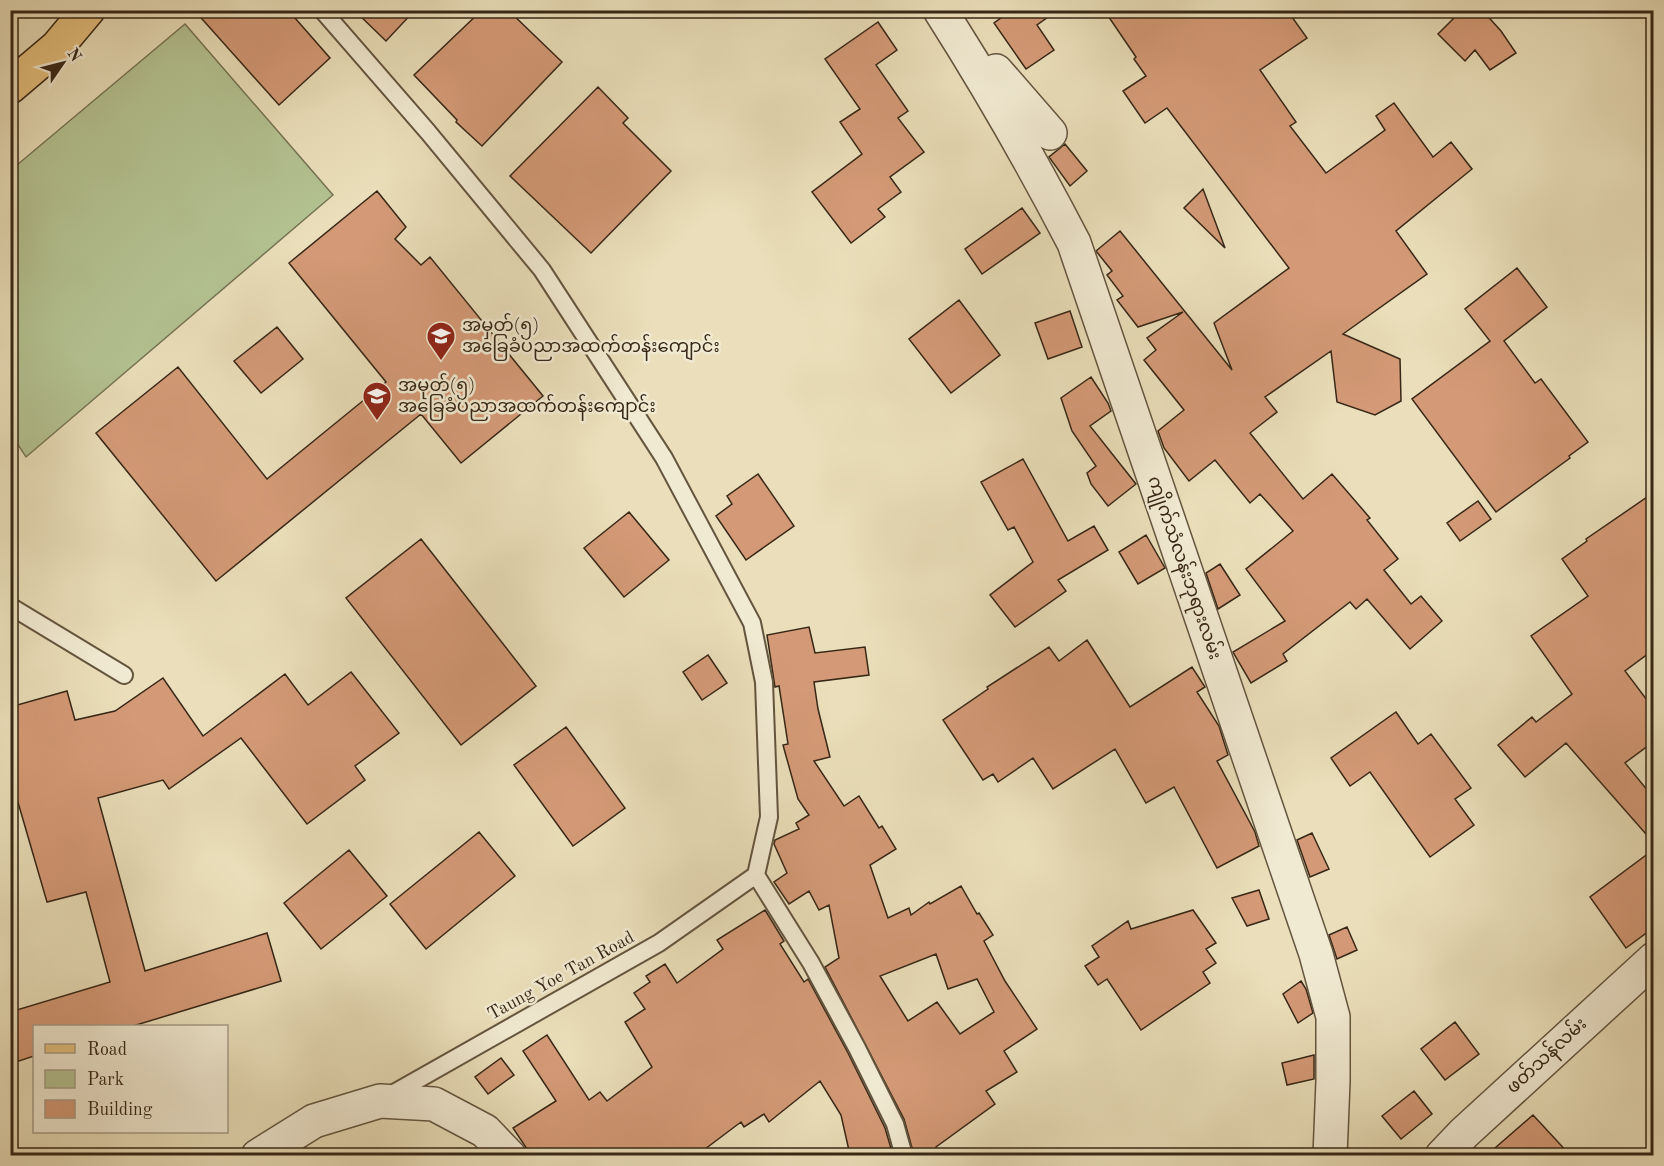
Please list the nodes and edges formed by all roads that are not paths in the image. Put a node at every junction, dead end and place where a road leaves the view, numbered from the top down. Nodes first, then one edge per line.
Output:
1 (88, 10) edge
2 (322, 10) edge
3 (941, 10) edge
4 (10, 87) edge
5 (1050, 133) dead end
6 (10, 606) edge
7 (124, 675) dead end
8 (756, 875) junction
9 (1653, 959) edge
10 (380, 1101) junction
11 (258, 1155) edge
12 (509, 1155) edge
13 (904, 1155) edge
14 (1330, 1155) edge
15 (1442, 1155) edge

1 - 4 main road
2 - 8 lane
3 - 5 street
3 - 14 street, ကျိုက်သံလန်းဘုရားလမ်း
6 - 7 lane
8 - 10 lane, Taung Yoe Tan Road
8 - 13 lane
9 - 15 street, ဖတ်သန်လမ်း
10 - 11 street
10 - 12 street

